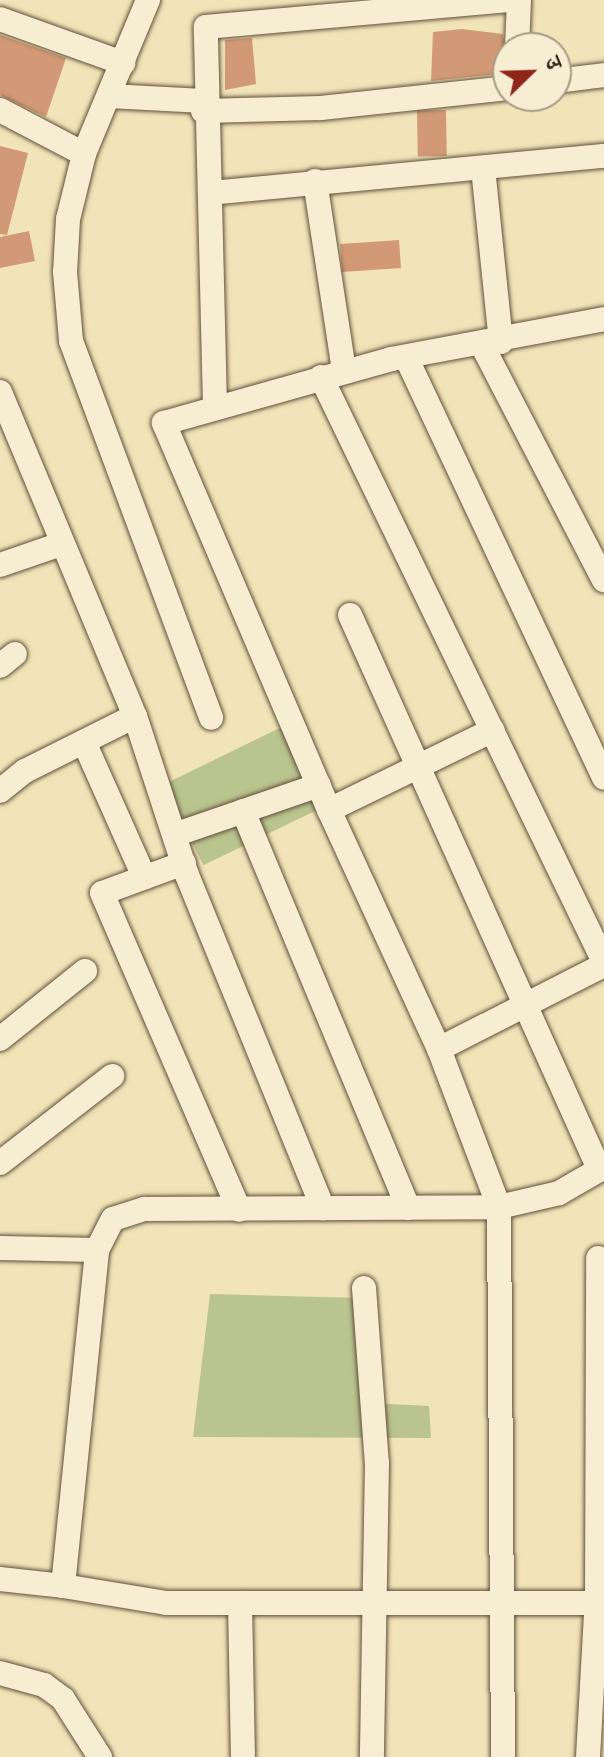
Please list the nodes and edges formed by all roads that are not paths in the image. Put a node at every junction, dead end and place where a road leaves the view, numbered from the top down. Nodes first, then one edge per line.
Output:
1 (148, 0) edge
2 (511, 0) edge
3 (519, 0) edge
4 (0, 19) edge
5 (518, 32) edge
6 (123, 63) junction
7 (604, 75) edge
8 (572, 79) edge
9 (492, 90) edge
10 (109, 96) junction
11 (203, 106) junction
12 (0, 110) edge
13 (84, 154) junction
14 (604, 156) edge
15 (483, 168) junction
16 (315, 181) junction
17 (210, 193) junction
18 (604, 319) edge
19 (492, 344) junction
20 (406, 357) junction
21 (332, 374) junction
22 (0, 392) edge
23 (215, 406) junction
24 (61, 544) junction
25 (0, 565) edge
26 (604, 580) edge
27 (350, 615) dead end
28 (135, 716) junction
29 (211, 718) dead end
30 (493, 730) junction
31 (84, 742) junction
32 (418, 769) junction
33 (604, 778) edge
34 (319, 785) junction
35 (0, 791) edge
36 (329, 810) junction
37 (243, 811) junction
38 (177, 834) junction
39 (184, 863) junction
40 (144, 877) junction
41 (604, 964) edge
42 (85, 971) dead end
43 (524, 1002) junction
44 (0, 1039) edge
45 (439, 1049) junction
46 (112, 1076) dead end
47 (0, 1163) edge
48 (602, 1168) edge
49 (499, 1207) junction
50 (323, 1208) junction
51 (408, 1208) junction
52 (239, 1210) junction
53 (0, 1248) edge
54 (97, 1250) junction
55 (598, 1258) dead end
56 (364, 1288) dead end
57 (0, 1579) edge
58 (63, 1586) junction
59 (240, 1603) junction
60 (375, 1603) junction
61 (600, 1603) edge
62 (499, 1606) junction
63 (0, 1673) edge
64 (100, 1757) edge
65 (243, 1757) edge
66 (372, 1757) edge
67 (503, 1757) edge
68 (588, 1757) edge

1 - 6 street
2 - 11 street
3 - 5 street
4 - 6 street
6 - 10 street
7 - 8 street
9 - 11 street
10 - 11 street
10 - 13 street
11 - 17 street
12 - 13 street
13 - 29 street
14 - 15 street
15 - 16 street
15 - 19 street
16 - 17 street
16 - 21 street
17 - 23 street
18 - 19 street
19 - 20 street
19 - 26 street
20 - 21 street
20 - 33 street
21 - 23 street
21 - 30 street
22 - 24 street
23 - 34 street
24 - 25 street
24 - 28 street
27 - 32 street
28 - 31 street
28 - 38 street
30 - 32 street
30 - 41 street
31 - 35 street
31 - 40 street
32 - 36 street
32 - 43 street
34 - 36 street
34 - 37 street
36 - 45 street
37 - 38 street
37 - 51 street
38 - 39 street
39 - 40 street
39 - 50 street
40 - 52 street
41 - 43 street
42 - 44 street
43 - 45 street
43 - 48 street
45 - 49 street
46 - 47 street
48 - 49 street
49 - 51 street
49 - 62 street
50 - 51 street
50 - 52 street
52 - 54 street
53 - 54 street
54 - 58 street
55 - 61 street
56 - 60 street
57 - 58 street
58 - 59 street
59 - 60 street
59 - 65 street
60 - 62 street
60 - 66 street
61 - 62 street
61 - 68 street
62 - 67 street
63 - 64 street

